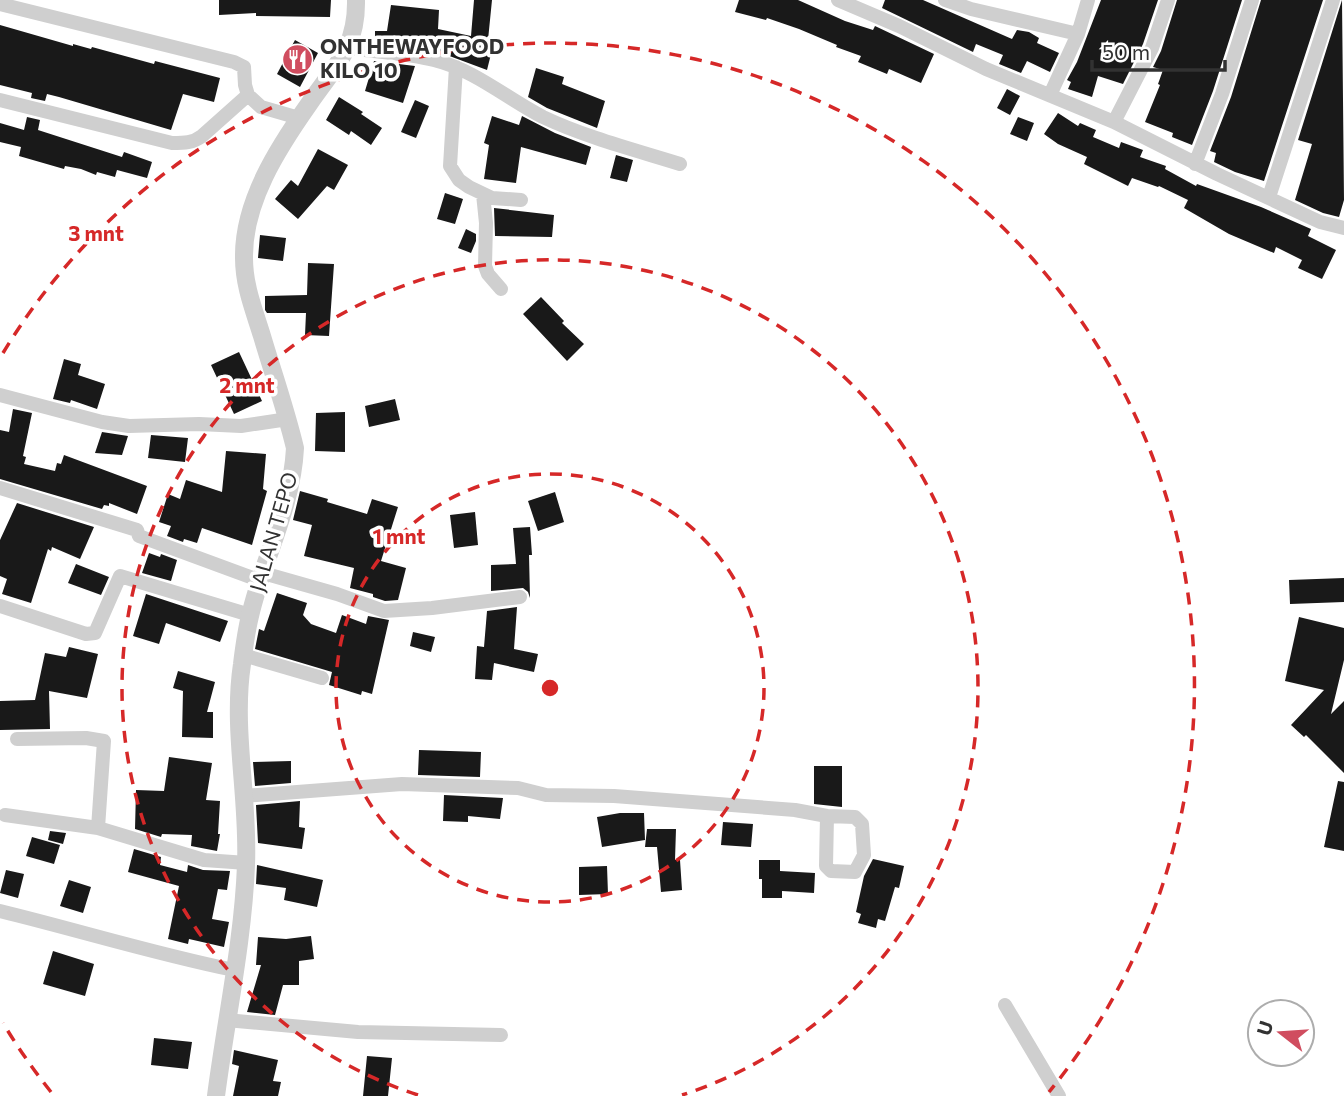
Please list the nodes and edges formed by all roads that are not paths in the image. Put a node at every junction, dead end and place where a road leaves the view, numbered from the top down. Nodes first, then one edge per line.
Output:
1 (356, 0) edge
2 (838, 0) edge
3 (945, 0) edge
4 (1088, 0) edge
5 (1168, 0) edge
6 (1252, 0) edge
7 (1333, 0) edge
8 (0, 4) edge
9 (863, 4) edge
10 (1078, 34) junction
11 (349, 48) junction
12 (456, 67) junction
13 (248, 95) junction
14 (1050, 95) junction
15 (0, 100) edge
16 (299, 118) junction
17 (1114, 122) junction
18 (680, 164) dead end
19 (1195, 164) junction
20 (483, 194) junction
21 (1269, 197) junction
22 (521, 200) dead end
23 (1344, 228) edge
24 (500, 289) dead end
25 (0, 395) edge
26 (288, 418) junction
27 (0, 488) edge
28 (262, 577) junction
29 (520, 597) dead end
30 (0, 607) edge
31 (250, 615) junction
32 (243, 655) junction
33 (322, 678) dead end
34 (17, 738) dead end
35 (244, 796) junction
36 (5, 815) dead end
37 (827, 816) dead end
38 (98, 828) junction
39 (247, 863) junction
40 (0, 911) edge
41 (234, 970) junction
42 (1005, 1005) dead end
43 (226, 1020) junction
44 (501, 1035) dead end
45 (216, 1096) edge
46 (1059, 1096) edge

1 - 11 street, JALAN TEPO
2 - 9 street
3 - 10 street
4 - 10 street
5 - 17 street
6 - 19 street
7 - 21 street
8 - 13 street
9 - 14 street
10 - 14 street
11 - 12 street
11 - 16 street, JALAN TEPO
12 - 18 street
12 - 20 street
13 - 15 street
13 - 16 street
14 - 17 street
16 - 26 street, JALAN TEPO
17 - 19 street
19 - 21 street
20 - 22 street
20 - 24 street
21 - 23 street
25 - 26 street
26 - 28 street, JALAN TEPO
27 - 28 street
28 - 29 street
28 - 31 street, JALAN TEPO
30 - 31 street
31 - 32 street, JALAN TEPO
32 - 33 street
32 - 35 street, JALAN TEPO
34 - 38 street
35 - 37 street
35 - 39 street, JALAN TEPO
36 - 38 street
38 - 39 street
39 - 41 street, JALAN TEPO
40 - 41 street
41 - 43 street, JALAN TEPO
42 - 46 street
43 - 44 street
43 - 45 street, JALAN TEPO

